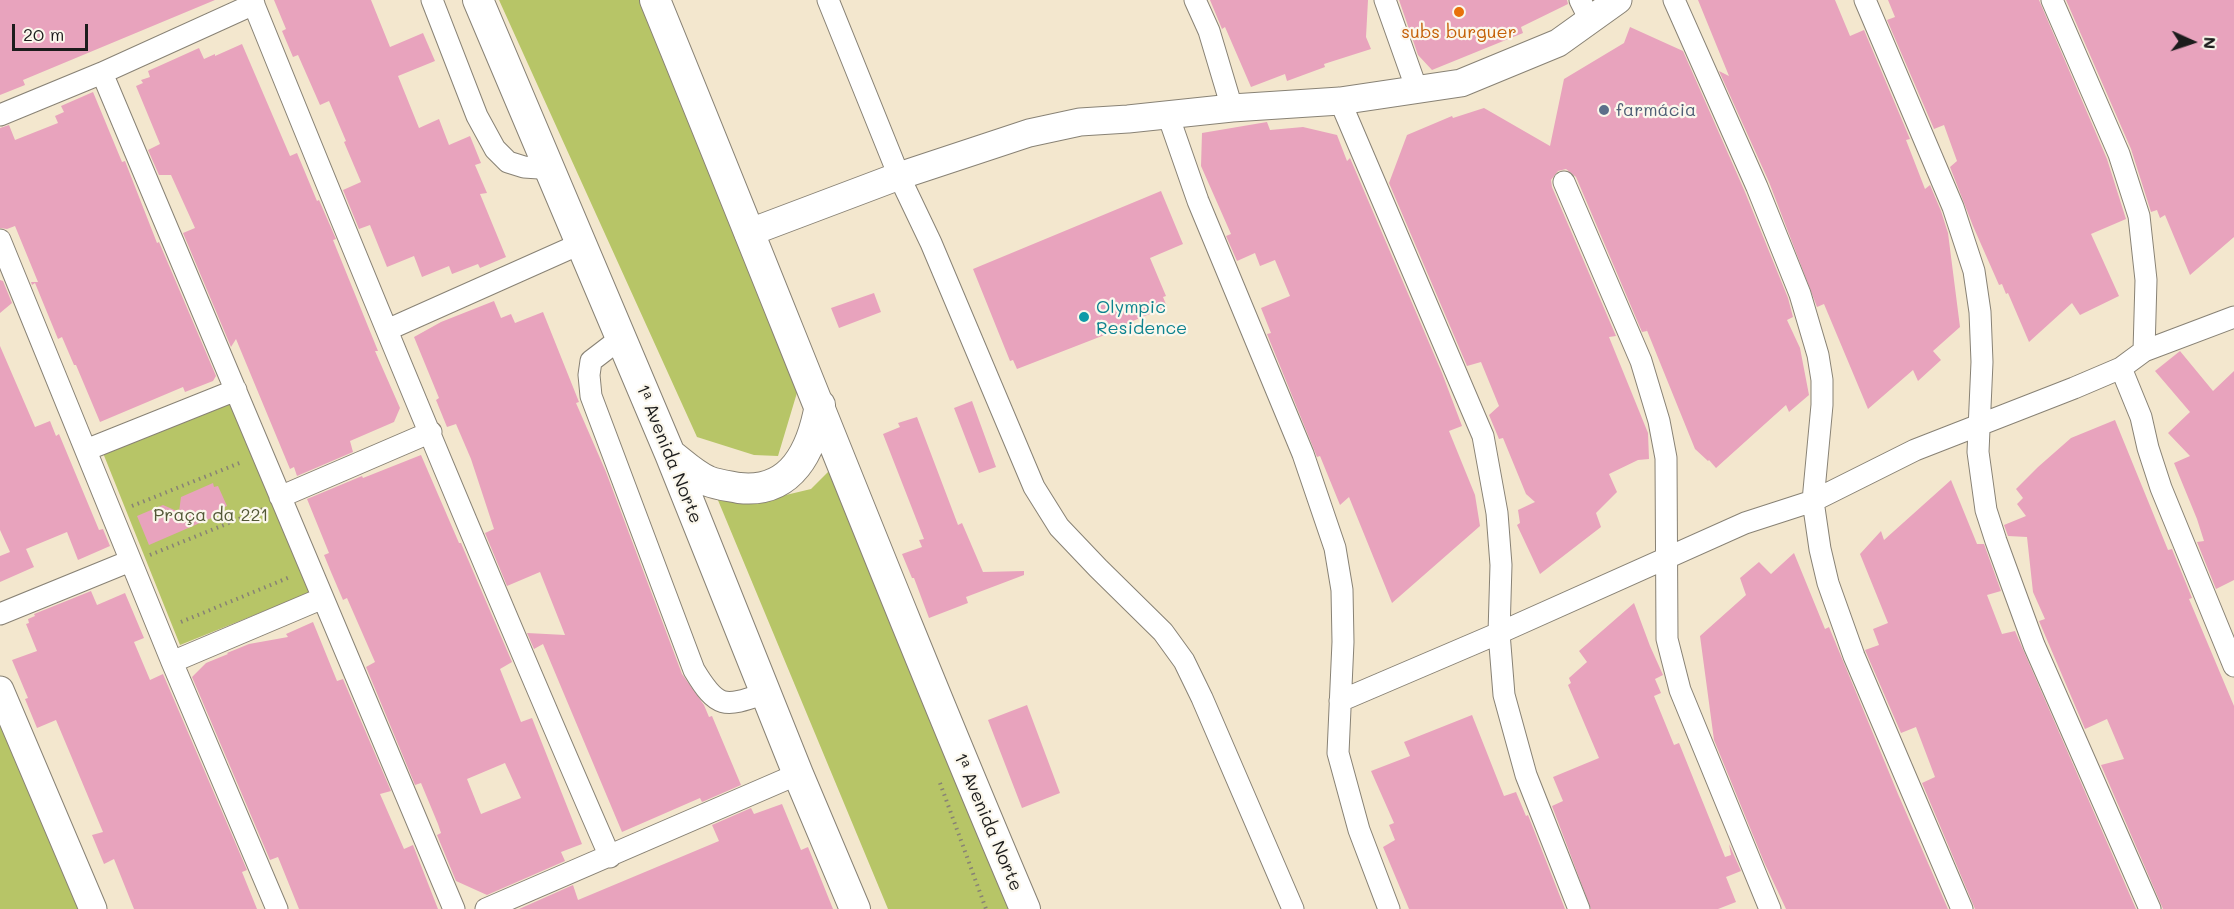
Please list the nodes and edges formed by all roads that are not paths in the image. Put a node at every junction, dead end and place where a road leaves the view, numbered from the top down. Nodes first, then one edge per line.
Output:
1 (432, 0) edge
2 (478, 0) edge
3 (655, 0) edge
4 (828, 0) edge
5 (1195, 0) edge
6 (1385, 0) edge
7 (1618, 0) edge
8 (1674, 0) edge
9 (1865, 0) edge
10 (2052, 0) edge
11 (253, 2) edge
12 (1585, 10) edge
13 (102, 73) junction
14 (1417, 90) junction
15 (1340, 101) junction
16 (1232, 108) junction
17 (0, 115) edge
18 (1168, 115) junction
19 (546, 162) junction
20 (899, 176) junction
21 (1564, 182) dead end
22 (748, 233) junction
23 (0, 240) edge
24 (582, 243) junction
25 (2234, 317) edge
26 (387, 330) junction
27 (621, 338) junction
28 (2144, 351) junction
29 (2121, 368) junction
30 (236, 390) junction
31 (820, 405) junction
32 (1981, 423) junction
33 (431, 432) junction
34 (86, 450) junction
35 (670, 454) junction
36 (1813, 501) junction
37 (272, 502) junction
38 (1667, 556) junction
39 (140, 558) junction
40 (322, 598) junction
41 (0, 614) edge
42 (1499, 633) junction
43 (172, 662) junction
44 (2234, 666) edge
45 (0, 690) edge
46 (766, 693) junction
47 (1340, 701) junction
48 (798, 774) junction
49 (610, 857) junction
50 (93, 909) edge
51 (277, 909) edge
52 (454, 909) edge
53 (486, 909) edge
54 (855, 909) edge
55 (1024, 909) edge
56 (1293, 909) edge
57 (1389, 909) edge
58 (1579, 909) edge
59 (1770, 909) edge
60 (1962, 909) edge
61 (2150, 909) edge

1 - 19 street
2 - 19 main road, 1ᵃ Avenida Norte
3 - 22 main road, 1ᵃ Avenida Norte
4 - 20 street
5 - 16 street
6 - 14 street
7 - 12 street
8 - 36 street
9 - 32 street
10 - 28 street
11 - 13 street
11 - 26 street
12 - 14 street
13 - 17 street
13 - 30 street
14 - 15 street
15 - 16 street
15 - 42 street
16 - 18 street
18 - 20 street
18 - 47 street
19 - 24 main road, 1ᵃ Avenida Norte
20 - 22 street
20 - 56 street
21 - 38 street
22 - 31 main road, 1ᵃ Avenida Norte
23 - 34 street
24 - 26 street
24 - 27 main road, 1ᵃ Avenida Norte
25 - 28 street
26 - 33 street
27 - 35 main road, 1ᵃ Avenida Norte
27 - 46 street
28 - 29 street
29 - 32 street
29 - 44 street
30 - 34 street
30 - 37 street
31 - 35 main road
31 - 55 main road, 1ᵃ Avenida Norte
32 - 36 street
32 - 61 street
33 - 37 street
33 - 49 street
34 - 39 street
35 - 46 main road, 1ᵃ Avenida Norte
36 - 38 street
36 - 60 street
37 - 40 street
38 - 42 street
38 - 59 street
39 - 41 street
39 - 43 street
40 - 43 street
40 - 52 street
42 - 47 street
42 - 58 street
43 - 51 street
45 - 50 street
46 - 48 main road, 1ᵃ Avenida Norte
47 - 57 street
48 - 49 street
48 - 54 main road, 1ᵃ Avenida Norte
49 - 53 street

